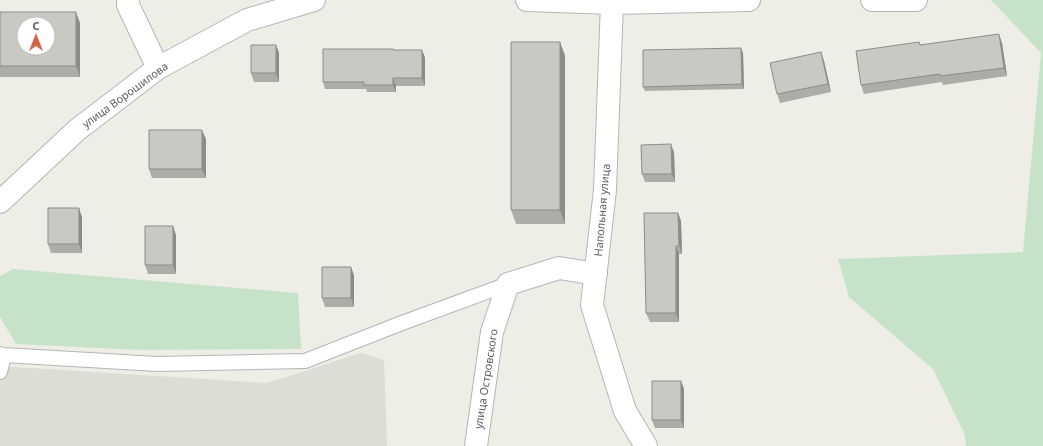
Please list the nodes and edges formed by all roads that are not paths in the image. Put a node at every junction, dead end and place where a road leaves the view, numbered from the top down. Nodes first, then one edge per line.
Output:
1 (128, 0) edge
2 (314, 0) edge
3 (527, 0) edge
4 (749, 0) edge
5 (872, 0) edge
6 (916, 0) edge
7 (612, 3) junction
8 (158, 68) junction
9 (0, 202) edge
10 (596, 274) junction
11 (508, 284) junction
12 (2, 354) edge
13 (0, 372) edge
14 (476, 446) edge
15 (646, 446) edge

1 - 8 street
2 - 8 street, улица Ворошилова
3 - 7 street
4 - 7 street
5 - 6 street
7 - 10 street, Напольная улица
8 - 9 street, улица Ворошилова
10 - 11 street
10 - 15 street, Напольная улица
11 - 12 lane
11 - 14 street, улица Островского
12 - 13 lane

